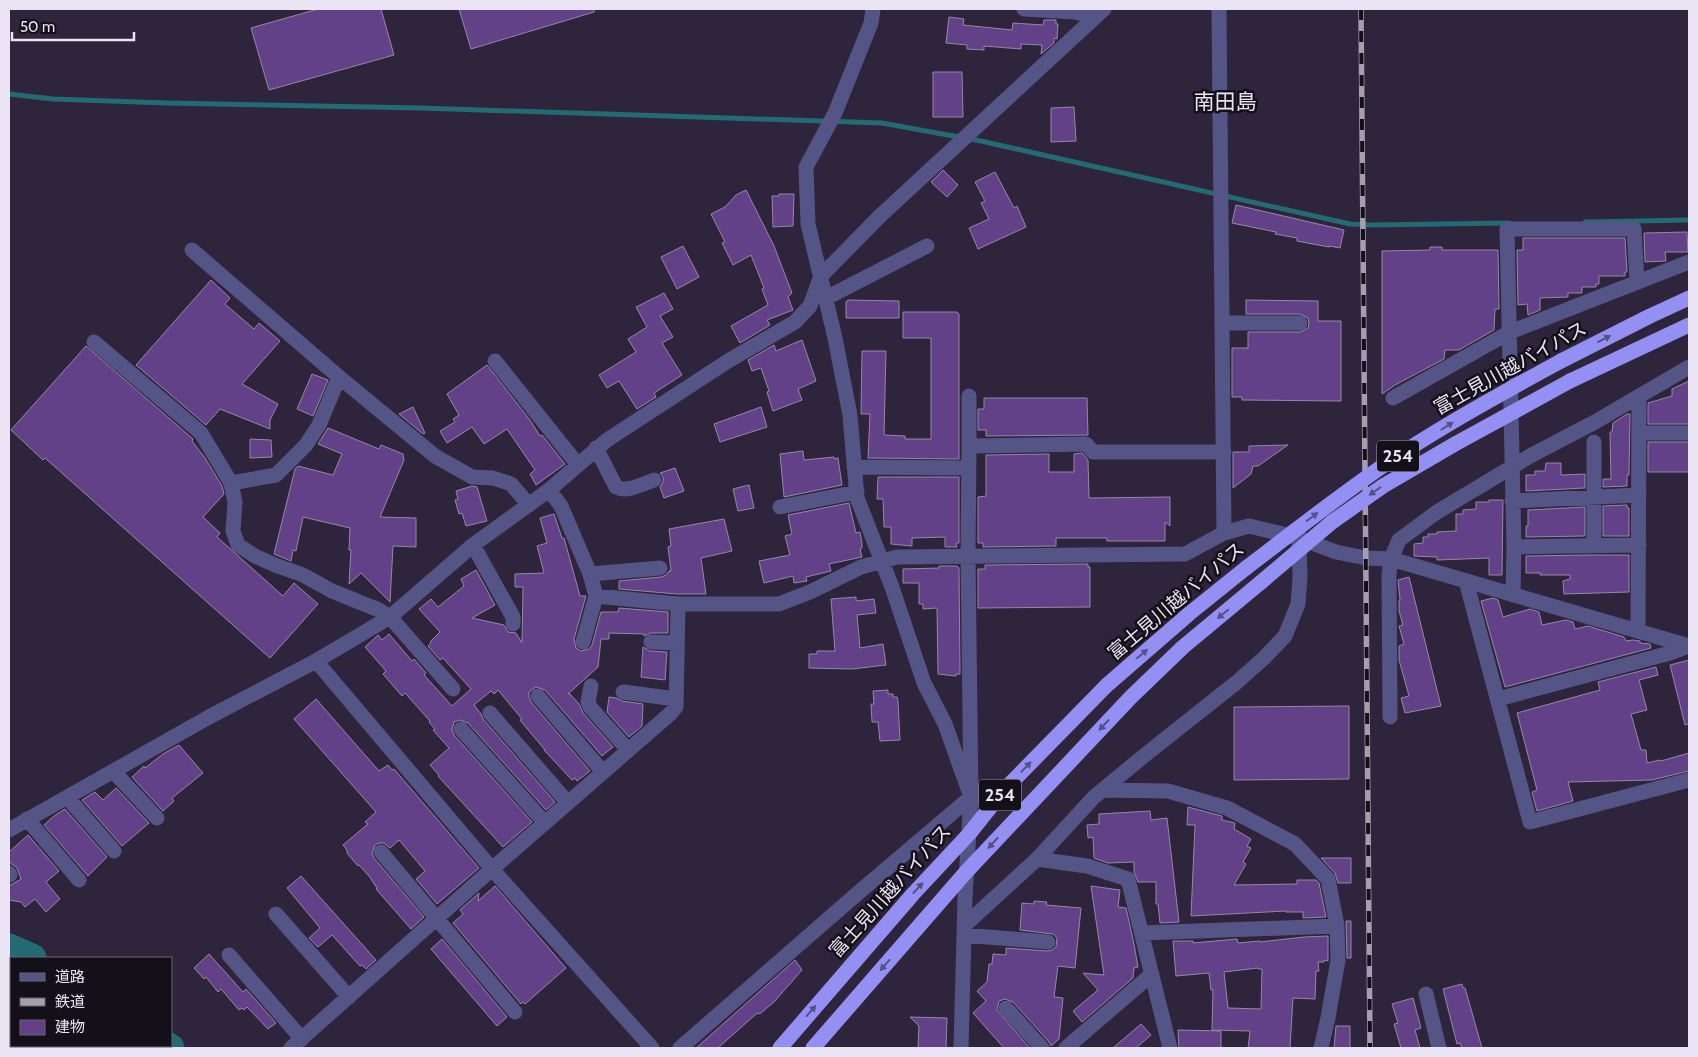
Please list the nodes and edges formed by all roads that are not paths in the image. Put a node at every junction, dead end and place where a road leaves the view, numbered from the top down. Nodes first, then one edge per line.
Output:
1 (873, 9) edge
2 (1024, 9) edge
3 (1219, 9) edge
4 (1100, 13) edge
5 (927, 246) dead end
6 (192, 250) dead end
7 (1689, 262) edge
8 (821, 276) junction
9 (1637, 281) junction
10 (826, 298) junction
11 (1689, 298) edge
12 (1223, 323) junction
13 (1300, 323) dead end
14 (1689, 325) edge
15 (1510, 332) junction
16 (94, 342) dead end
17 (495, 361) dead end
18 (1689, 367) edge
19 (339, 378) junction
20 (969, 396) dead end
21 (1639, 396) junction
22 (1393, 398) dead end
23 (1639, 433) junction
24 (1689, 433) edge
25 (1594, 442) dead end
26 (969, 446) junction
27 (596, 448) junction
28 (1224, 452) junction
29 (578, 465) junction
30 (854, 467) junction
31 (1511, 467) junction
32 (969, 468) junction
33 (654, 480) dead end
34 (231, 483) junction
35 (549, 490) junction
36 (857, 492) junction
37 (1639, 496) junction
38 (1594, 498) junction
39 (1512, 501) junction
40 (529, 505) junction
41 (780, 507) dead end
42 (1224, 533) junction
43 (1299, 538) junction
44 (473, 545) junction
45 (1639, 545) junction
46 (1514, 547) junction
47 (1594, 547) junction
48 (968, 556) junction
49 (1391, 559) junction
50 (882, 561) junction
51 (660, 568) dead end
52 (590, 574) junction
53 (1466, 581) junction
54 (1513, 594) junction
55 (596, 596) junction
56 (678, 604) junction
57 (390, 617) junction
58 (513, 624) dead end
59 (1638, 631) junction
60 (583, 642) dead end
61 (651, 642) dead end
62 (677, 643) junction
63 (1689, 646) edge
64 (316, 661) junction
65 (591, 686) dead end
66 (453, 689) dead end
67 (623, 692) dead end
68 (538, 696) dead end
69 (676, 699) junction
70 (1498, 699) junction
71 (490, 713) dead end
72 (1390, 717) dead end
73 (461, 729) dead end
74 (628, 750) junction
75 (113, 771) junction
76 (603, 772) junction
77 (1689, 780) edge
78 (1104, 790) junction
79 (67, 797) junction
80 (971, 797) junction
81 (568, 804) junction
82 (157, 818) dead end
83 (27, 819) junction
84 (545, 823) junction
85 (9, 830) edge
86 (969, 834) junction
87 (114, 851) dead end
88 (381, 852) dead end
89 (1037, 859) junction
90 (492, 869) junction
91 (966, 872) junction
92 (79, 880) dead end
93 (276, 914) dead end
94 (436, 920) junction
95 (1337, 926) junction
96 (964, 930) junction
97 (1142, 933) junction
98 (1048, 942) dead end
99 (229, 955) dead end
100 (1152, 974) junction
101 (1426, 994) dead end
102 (349, 998) junction
103 (1006, 1008) dead end
104 (515, 1012) dead end
105 (297, 1043) edge
106 (652, 1048) edge
107 (680, 1048) edge
108 (780, 1048) edge
109 (813, 1048) edge
110 (961, 1048) edge
111 (1042, 1048) edge
112 (1066, 1048) edge
113 (1170, 1048) edge
114 (1321, 1048) edge
115 (1440, 1048) edge

1 - 8 street
2 - 4 street
3 - 12 street
4 - 8 street
5 - 10 street
6 - 19 street
7 - 9 street
8 - 10 street
8 - 27 street
9 - 15 street
9 - 15 street
10 - 30 street
86 -> 11 highway, 富士見川越バイパス / 254, bridge
12 - 13 street
12 - 28 street
14 -> 91 highway, 富士見川越バイパス / 254, bridge
15 - 22 street
15 - 31 street
16 - 34 street
17 - 29 street
18 - 21 street
19 - 34 street
19 - 40 street
20 - 26 street
21 - 23 street
21 - 31 street
23 - 24 street
23 - 37 street
25 - 38 street
26 - 28 street
26 - 32 street
27 - 29 street
27 - 33 street
28 - 42 street
29 - 35 street
30 - 32 street
30 - 36 street
31 - 39 street
31 - 49 street
32 - 48 street
34 - 57 street
35 - 40 street
35 - 52 street
36 - 41 street
36 - 50 street
37 - 38 street
37 - 45 street
38 - 39 street
38 - 47 street
39 - 46 street
40 - 44 street
42 - 43 street
42 - 48 street
43 - 49 street
43 - 78 street
44 - 57 street
44 - 58 street
45 - 47 street
45 - 59 street
46 - 47 street
46 - 54 street
48 - 50 street
48 - 80 street
49 - 53 street
49 - 72 street
50 - 56 street
50 - 80 street
51 - 52 street
52 - 55 street
53 - 54 street
53 - 70 street
54 - 59 street
55 - 56 street
55 - 60 street
56 - 62 street
57 - 64 street
57 - 66 street
59 - 63 street
61 - 62 street
62 - 69 street
63 - 70 street
64 - 75 street
64 - 90 street
65 - 74 street
67 - 69 street
68 - 76 street
69 - 74 street
70 - 77 street
71 - 81 street
73 - 84 street
74 - 76 street
75 - 79 street
75 - 82 street
76 - 81 street
78 - 89 street
78 - 95 street
79 - 83 street
79 - 87 street
80 - 86 street
80 - 107 street
81 - 84 street
83 - 85 street
83 - 92 street
84 - 90 street
86 - 91 street
108 -> 86 highway, 富士見川越バイパス / 254
88 - 94 street
89 - 96 street
89 - 97 street
90 - 94 street
90 - 106 street
91 - 96 street
91 -> 109 highway, 富士見川越バイパス / 254
93 - 102 street
94 - 102 street
94 - 104 street
95 - 97 street
95 - 114 street
96 - 98 street
96 - 110 street
97 - 100 street
99 - 105 street
100 - 112 street
100 - 113 street
101 - 115 street
102 - 105 street
103 - 111 street

